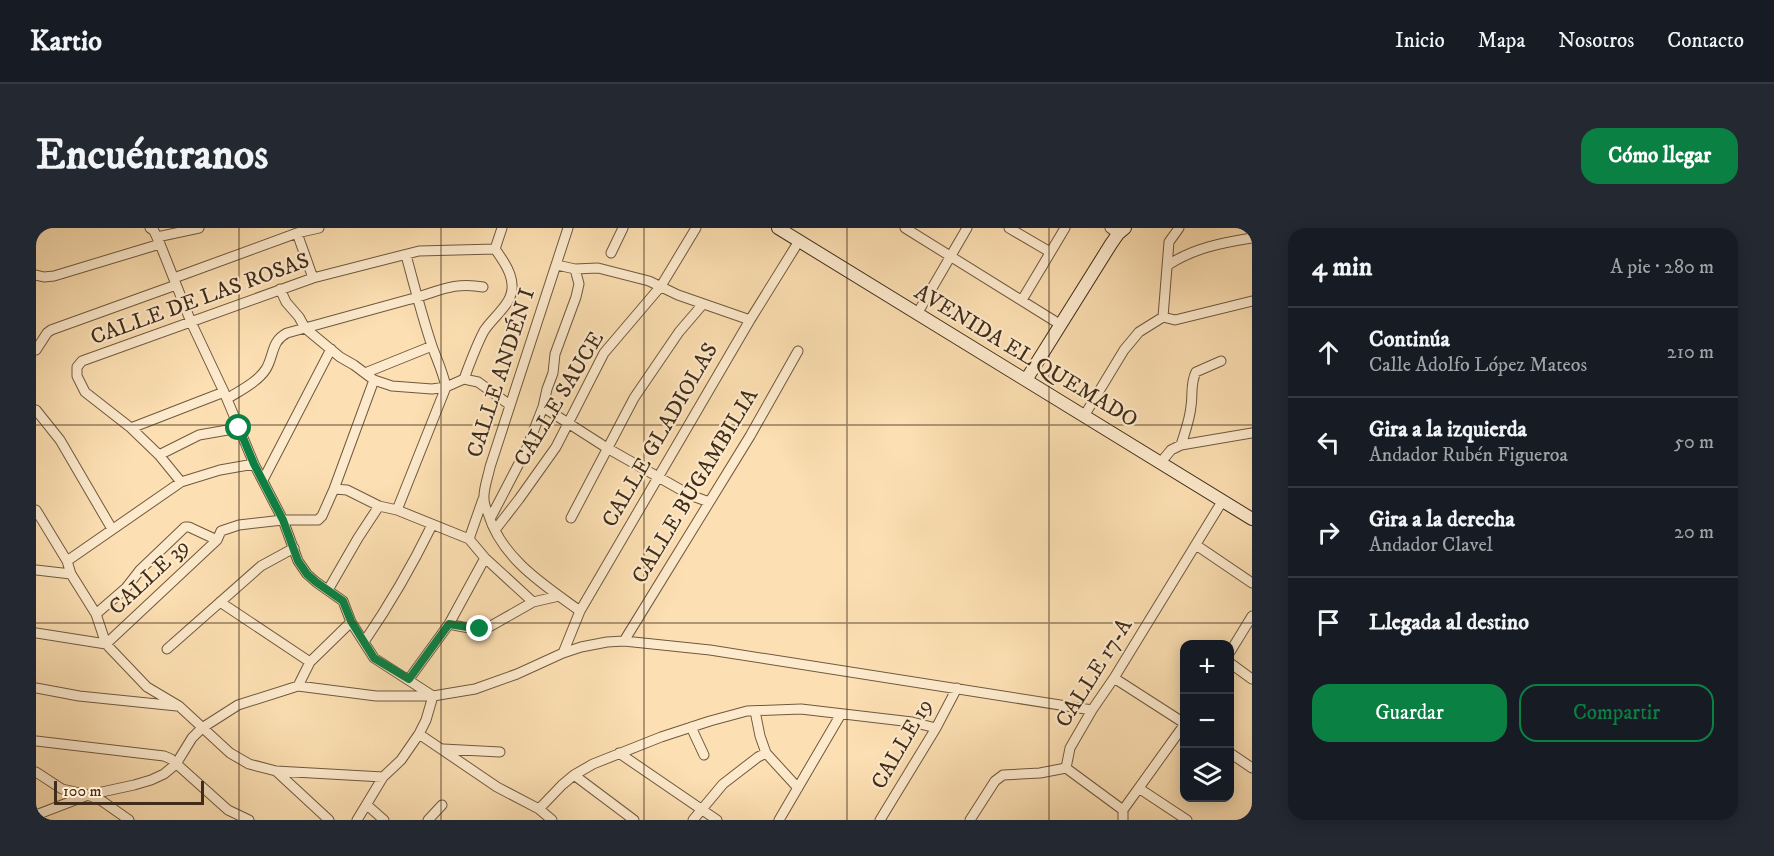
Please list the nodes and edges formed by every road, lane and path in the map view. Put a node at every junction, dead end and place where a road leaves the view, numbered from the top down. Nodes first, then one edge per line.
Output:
1 (199, 228) edge
2 (319, 228) edge
3 (502, 228) edge
4 (568, 228) edge
5 (624, 228) edge
6 (696, 228) edge
7 (778, 228) edge
8 (905, 228) edge
9 (967, 228) edge
10 (1009, 228) edge
11 (1065, 228) edge
12 (1179, 228) edge
13 (1118, 230) edge
14 (297, 233) junction
15 (155, 234) edge
16 (1252, 238) edge
17 (799, 241) junction
18 (495, 249) junction
19 (1050, 252) junction
20 (611, 253) dead end
21 (406, 255) junction
22 (951, 256) junction
23 (557, 265) junction
24 (1168, 265) junction
25 (575, 269) junction
26 (36, 275) edge
27 (313, 278) junction
28 (175, 281) junction
29 (661, 286) junction
30 (483, 287) dead end
31 (280, 290) junction
32 (417, 298) junction
33 (1023, 300) junction
34 (1252, 301) edge
35 (703, 304) junction
36 (917, 314) junction
37 (1163, 317) junction
38 (750, 320) junction
39 (191, 322) junction
40 (1061, 325) junction
41 (305, 328) junction
42 (432, 346) junction
43 (331, 349) junction
44 (36, 350) edge
45 (798, 351) dead end
46 (1221, 362) dead end
47 (365, 373) junction
48 (464, 379) junction
49 (1026, 380) junction
50 (374, 381) junction
51 (446, 387) junction
52 (226, 395) junction
53 (510, 405) junction
54 (543, 407) junction
55 (36, 410) edge
56 (1084, 416) junction
57 (569, 423) junction
58 (131, 428) junction
59 (239, 428) junction
60 (1252, 433) edge
61 (1181, 445) junction
62 (607, 448) junction
63 (159, 455) junction
64 (1161, 462) junction
65 (254, 464) junction
66 (658, 477) junction
67 (263, 480) junction
68 (181, 482) junction
69 (334, 489) junction
70 (483, 498) junction
71 (1223, 500) junction
72 (709, 502) junction
73 (379, 506) junction
74 (397, 510) junction
75 (37, 512) edge
76 (571, 518) dead end
77 (490, 519) junction
78 (1252, 519) edge
79 (283, 520) junction
80 (432, 525) junction
81 (112, 529) junction
82 (495, 530) junction
83 (469, 539) junction
84 (217, 540) junction
85 (1196, 545) junction
86 (294, 549) junction
87 (485, 558) junction
88 (67, 561) junction
89 (36, 570) edge
90 (70, 574) junction
91 (1252, 583) edge
92 (328, 590) junction
93 (559, 596) junction
94 (220, 602) junction
95 (533, 602) junction
96 (580, 611) junction
97 (96, 614) junction
98 (1252, 616) edge
99 (351, 621) junction
100 (449, 624) junction
101 (36, 633) edge
102 (624, 641) junction
103 (364, 642) junction
104 (106, 644) junction
105 (1234, 645) edge
106 (167, 649) dead end
107 (563, 652) junction
108 (310, 662) junction
109 (1234, 666) edge
110 (1114, 678) junction
111 (409, 679) junction
112 (1252, 679) edge
113 (298, 686) junction
114 (36, 688) edge
115 (957, 688) junction
116 (433, 696) junction
117 (179, 706) junction
118 (1092, 710) junction
119 (755, 711) junction
120 (841, 714) junction
121 (1180, 721) edge
122 (691, 727) junction
123 (202, 728) junction
124 (936, 728) junction
125 (1180, 731) edge
126 (419, 734) junction
127 (36, 741) edge
128 (441, 749) junction
129 (500, 752) dead end
130 (619, 753) junction
131 (766, 753) junction
132 (704, 755) dead end
133 (1234, 756) edge
134 (176, 764) junction
135 (1066, 768) junction
136 (1252, 768) edge
137 (276, 771) junction
138 (36, 772) edge
139 (574, 776) junction
140 (383, 777) junction
141 (798, 788) junction
142 (1140, 789) junction
143 (88, 795) junction
144 (367, 805) junction
145 (442, 805) dead end
146 (539, 808) junction
147 (703, 810) junction
148 (36, 815) edge
149 (1123, 815) edge
150 (129, 820) edge
151 (249, 820) edge
152 (329, 820) edge
153 (357, 820) edge
154 (384, 820) edge
155 (428, 820) edge
156 (552, 820) edge
157 (634, 820) edge
158 (693, 820) edge
159 (717, 820) edge
160 (779, 820) edge
161 (880, 820) edge
162 (970, 820) edge
163 (1187, 820) edge

1 - 15 street
2 - 14 street
3 - 18 street
4 - 23 street, CALLE ANDÉN I
5 - 20 street
6 - 29 street, CALLE SAUCE
7 - 17 main road, AVENIDA EL QUEMADO
8 - 22 street
9 - 22 street
10 - 19 street
11 - 19 street
12 - 24 street
13 - 40 main road
14 - 27 street
14 - 28 street
15 - 26 street
15 - 28 street
16 - 24 street
17 - 36 main road, AVENIDA EL QUEMADO
17 - 38 street, CALLE GLADIOLAS
18 - 21 street, CALLE DE LAS ROSAS
18 - 48 street
19 - 33 street
21 - 27 street, CALLE DE LAS ROSAS
21 - 32 street
22 - 33 street
22 - 36 street
23 - 25 street
23 - 53 street, CALLE ANDÉN I
24 - 37 street
25 - 29 street
25 - 54 street
27 - 31 street, CALLE DE LAS ROSAS
28 - 39 street
28 - 44 street
29 - 35 street
29 - 57 street, CALLE SAUCE
30 - 32 street
31 - 39 street, CALLE DE LAS ROSAS
31 - 41 street
32 - 41 street
32 - 42 street
33 - 40 street
34 - 37 street
35 - 38 street
35 - 62 street
36 - 49 main road, AVENIDA EL QUEMADO
37 - 56 street
38 - 66 street, CALLE GLADIOLAS
39 - 52 street
39 - 58 street, CALLE DE LAS ROSAS
40 - 49 main road
41 - 43 street
41 - 52 street
42 - 47 street
42 - 51 street
43 - 47 street
43 - 67 street
45 - 72 street, CALLE BUGAMBILIA
46 - 61 street
47 - 50 street
48 - 51 street
48 - 53 street
49 - 56 main road, AVENIDA EL QUEMADO
50 - 51 street
50 - 69 street
51 - 74 street
52 - 58 street
52 - 59 street
53 - 70 street, CALLE ANDÉN I
54 - 57 street
54 - 77 street
55 - 81 street
56 - 64 main road, AVENIDA EL QUEMADO
57 - 62 street
57 - 82 street, CALLE SAUCE
58 - 63 street, CALLE DE LAS ROSAS
59 - 63 street
59 - 65 street
60 - 61 street
61 - 64 street
62 - 66 street
62 - 76 street
63 - 68 street, CALLE DE LAS ROSAS
64 - 71 main road, AVENIDA EL QUEMADO
65 - 67 street
65 - 68 street
66 - 72 street
66 - 96 street, CALLE GLADIOLAS
67 - 79 street
68 - 81 street
69 - 73 street
69 - 79 street, CALLE 39
70 - 77 street
70 - 83 street, CALLE ANDÉN I
71 - 78 main road, AVENIDA EL QUEMADO
71 - 85 street, CALLE 17-A
72 - 102 street, CALLE BUGAMBILIA
73 - 74 street
73 - 92 street
74 - 80 street
75 - 88 street
77 - 82 street
79 - 84 street, CALLE 39
79 - 86 street
80 - 83 street
80 - 103 street
81 - 88 street
82 - 93 street
83 - 87 street
84 - 97 street
84 - 104 street, CALLE 39
85 - 91 street
85 - 110 street, CALLE 17-A
86 - 92 street
86 - 94 street
87 - 95 street
87 - 100 street
88 - 90 street
89 - 90 street
90 - 97 street
92 - 99 street
93 - 95 street
93 - 96 street
94 - 106 street
94 - 108 street
95 - 100 street
96 - 107 street, CALLE GLADIOLAS
97 - 104 street
98 - 105 street
99 - 103 street
99 - 108 street
100 - 111 street
101 - 104 street, CALLE 39
102 - 107 street
102 - 115 street
103 - 111 street
104 - 117 street
107 - 116 street
108 - 113 street
109 - 112 street
110 - 118 street, CALLE 17-A
110 - 121 street
111 - 116 street
113 - 116 street
113 - 123 street
114 - 117 street
115 - 118 street
115 - 124 street, CALLE 19
116 - 126 street
117 - 123 street
118 - 135 street, CALLE 17-A
119 - 120 street
119 - 122 street
119 - 131 street
120 - 124 street
120 - 141 street
122 - 130 street
122 - 132 street
123 - 134 street
123 - 137 street
124 - 161 street, CALLE 19
125 - 142 street
126 - 128 street
126 - 140 street
127 - 134 street
128 - 129 street
128 - 146 street
130 - 139 street
130 - 147 street
131 - 141 street
131 - 147 street
133 - 136 street
134 - 143 street
134 - 151 street
135 - 149 street
135 - 162 street
137 - 140 street
137 - 152 street
138 - 143 street
139 - 146 street
139 - 157 street
140 - 144 street
141 - 160 street
142 - 149 street
142 - 163 street
143 - 148 street
143 - 150 street
144 - 153 street
144 - 154 street
145 - 155 street
146 - 156 street
147 - 158 street
147 - 159 street

